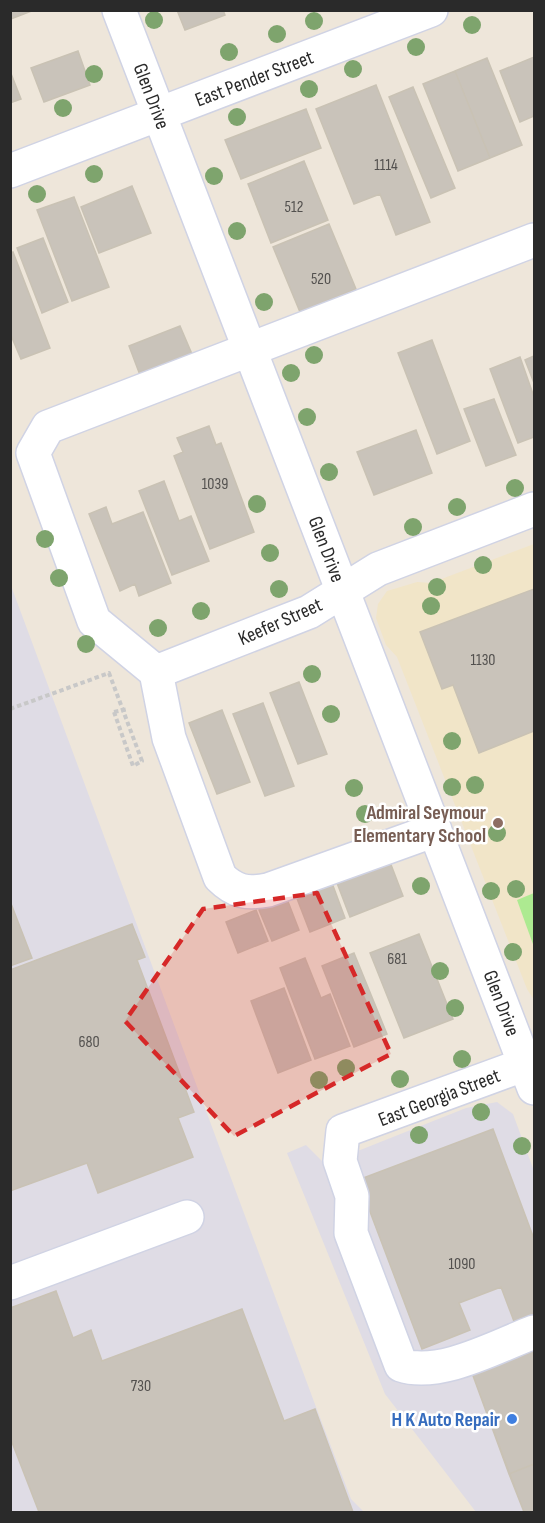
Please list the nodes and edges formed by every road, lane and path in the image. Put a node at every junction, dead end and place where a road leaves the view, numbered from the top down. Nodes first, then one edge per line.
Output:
1 (119, 10) edge
2 (431, 10) edge
3 (159, 114) junction
4 (10, 171) edge
5 (534, 240) edge
6 (250, 350) junction
7 (534, 509) edge
8 (342, 591) junction
9 (156, 672) junction
10 (10, 709) edge
11 (114, 712) dead end
12 (435, 830) junction
13 (532, 1071) edge
14 (187, 1217) dead end
15 (10, 1283) edge
16 (534, 1332) edge

1 - 3 street, Glen Drive
2 - 3 street, East Pender Street
3 - 4 street, East Pender Street
3 - 6 street, Glen Drive
5 - 6 street
6 - 8 street, Glen Drive
6 - 9 street
7 - 8 street, Keefer Street
8 - 9 street, Keefer Street
8 - 12 street, Glen Drive
9 - 12 street
10 - 11 path, bridge
12 - 13 street, Glen Drive
13 - 16 street, East Georgia Street
14 - 15 street

